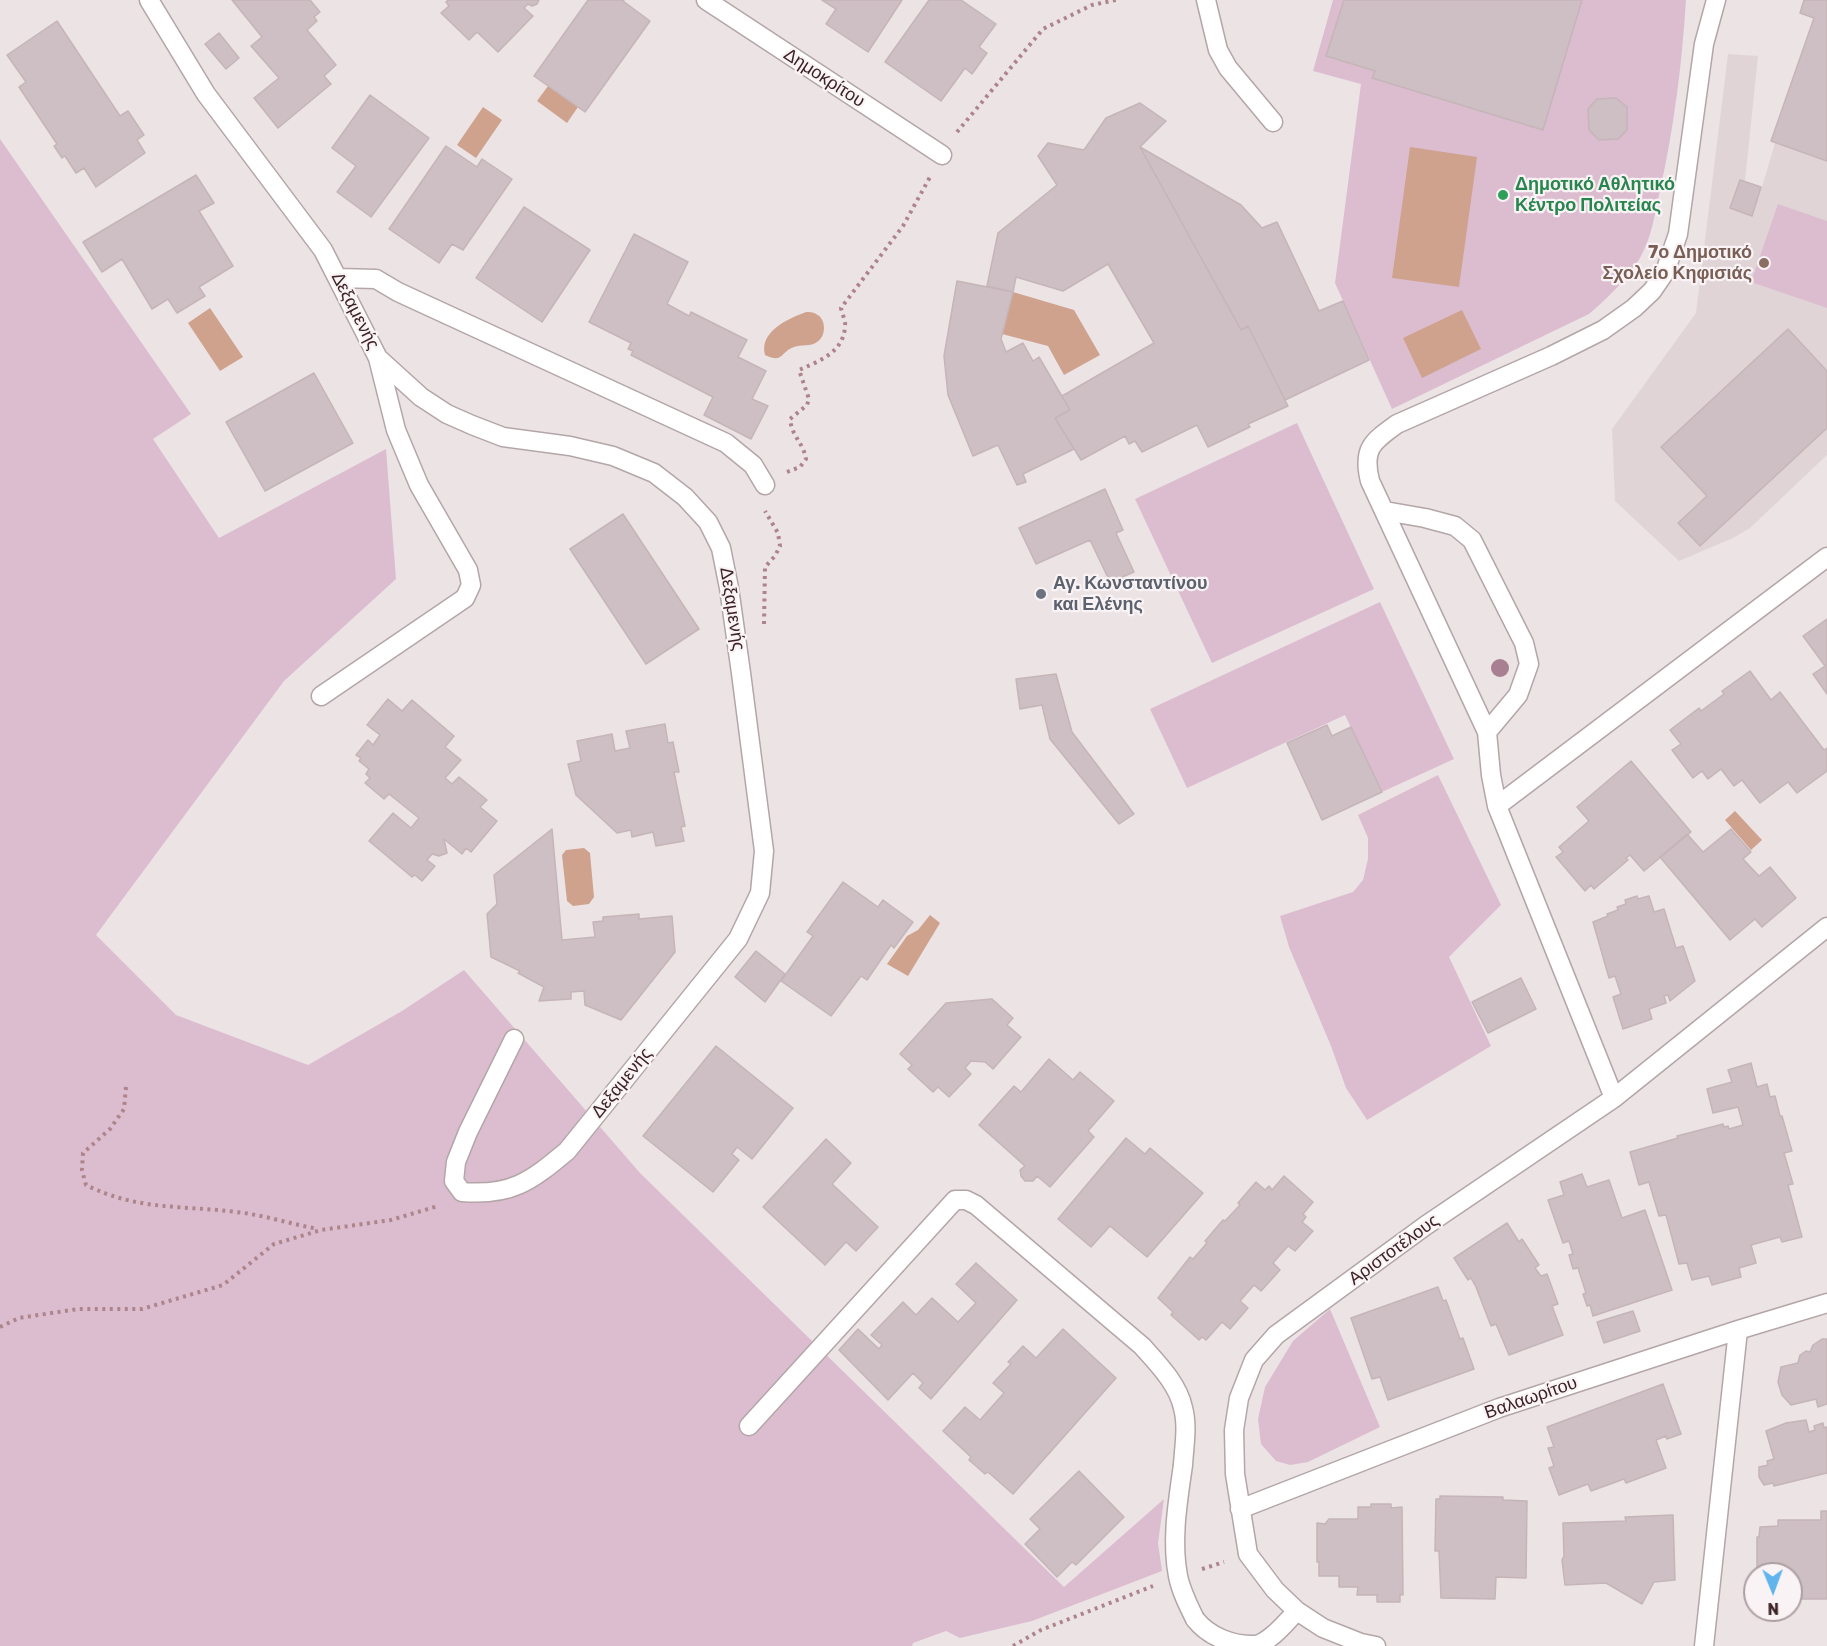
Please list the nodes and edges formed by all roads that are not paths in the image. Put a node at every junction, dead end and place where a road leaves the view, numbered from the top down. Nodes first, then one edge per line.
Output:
1 (148, 0) edge
2 (706, 0) edge
3 (1206, 0) edge
4 (1716, 0) edge
5 (1273, 122) dead end
6 (942, 156) road end
7 (338, 278) junction
8 (378, 357) junction
9 (765, 485) road end
10 (1385, 511) junction
11 (1827, 557) edge
12 (321, 696) dead end
13 (1487, 732) junction
14 (1497, 806) junction
15 (1827, 927) edge
16 (514, 1039) dead end
17 (1614, 1098) junction
18 (1827, 1303) edge
19 (1738, 1330) junction
20 (749, 1426) dead end
21 (1240, 1509) junction
22 (1297, 1611) junction
23 (1376, 1646) edge
24 (1704, 1646) edge

1 - 7 street, Δεξαμενής
2 - 6 street, Δημοκρίτου
3 - 5 street
4 - 10 street
7 - 8 street, Δεξαμενής
7 - 9 street
8 - 12 street
8 - 16 street, Δεξαμενής
10 - 13 street
10 - 13 street
11 - 14 street
13 - 14 street
14 - 17 street
15 - 17 street, Αριστοτέλους
17 - 21 street, Αριστοτέλους
18 - 19 street, Βαλαωρίτου
19 - 21 street, Βαλαωρίτου
19 - 24 street
20 - 22 street, bridge
21 - 22 street, Αριστοτέλους
22 - 23 street, Αριστοτέλους

